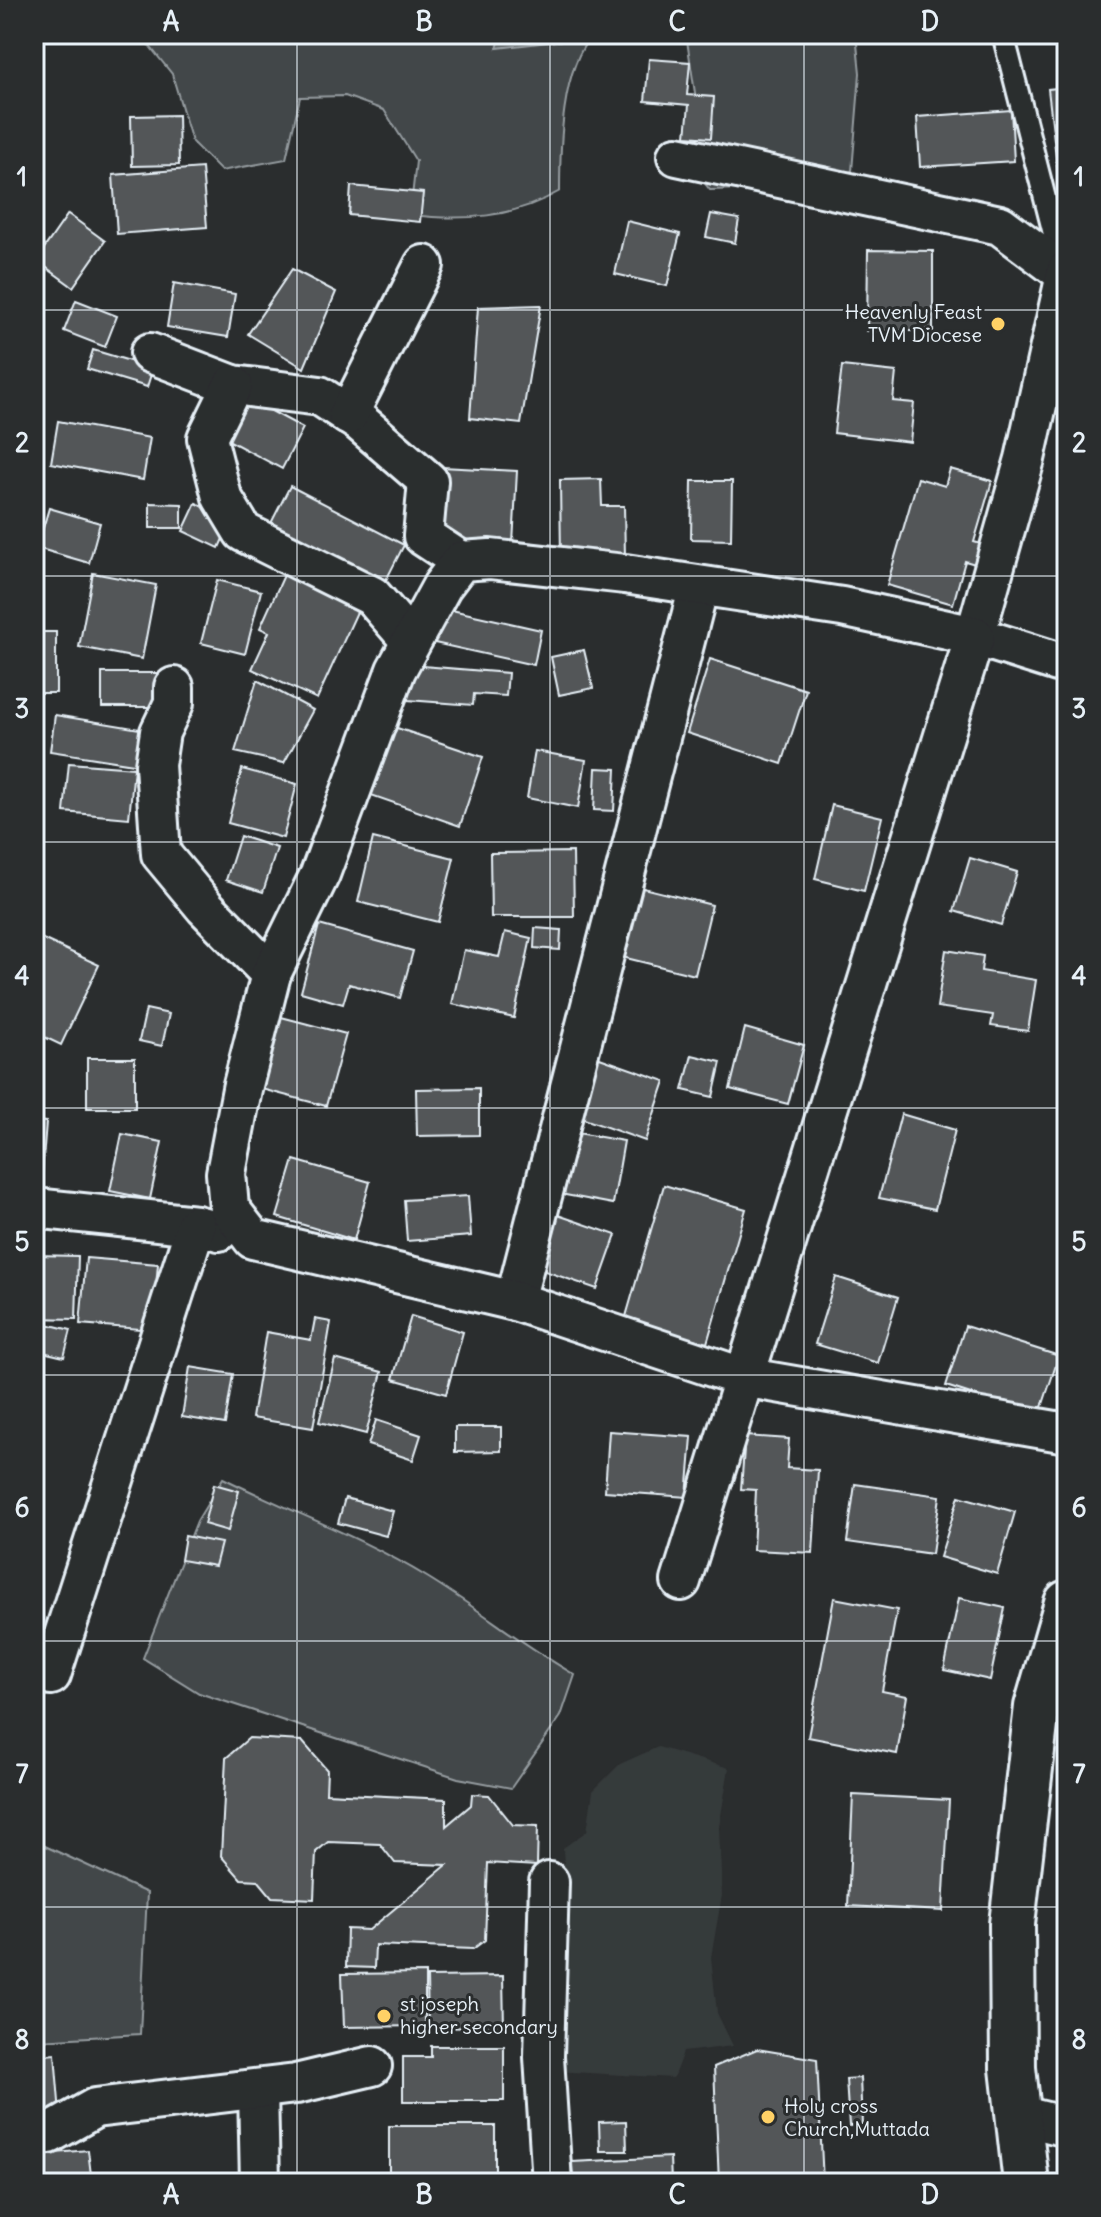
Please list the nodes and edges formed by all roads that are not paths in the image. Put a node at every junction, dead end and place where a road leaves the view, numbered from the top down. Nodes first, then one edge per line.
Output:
1 (1003, 34) edge
2 (677, 156) dead end
3 (424, 265) dead end
4 (1066, 272) edge
5 (150, 353) dead end
6 (233, 385) junction
7 (348, 415) junction
8 (461, 561) junction
9 (699, 586) junction
10 (975, 636) junction
11 (411, 641) junction
12 (1067, 665) edge
13 (174, 687) dead end
14 (271, 974) junction
15 (34, 1208) edge
16 (196, 1225) junction
17 (253, 1239) junction
18 (515, 1301) junction
19 (742, 1377) junction
20 (1067, 1433) edge
21 (681, 1581) dead end
22 (1065, 1616) edge
23 (51, 1675) dead end
24 (549, 1882) dead end
25 (372, 2066) dead end
26 (258, 2089) junction
27 (1018, 2115) junction
28 (1067, 2127) edge
29 (34, 2135) edge
30 (260, 2183) edge
31 (552, 2183) edge
32 (1026, 2183) edge

1 - 4 lane
2 - 4 street
3 - 7 street
4 - 10 street
5 - 6 street
6 - 7 street
6 - 11 street
7 - 8 street
8 - 9 street
8 - 11 street
9 - 10 street
9 - 18 street
10 - 12 street
10 - 19 street
11 - 14 street
13 - 14 street
14 - 17 street
15 - 16 street
16 - 17 street
16 - 23 street
17 - 18 street
18 - 19 street
19 - 20 street
19 - 21 street
22 - 27 main road
24 - 31 street
25 - 26 street
26 - 29 street
26 - 30 street
27 - 28 street
27 - 32 main road

